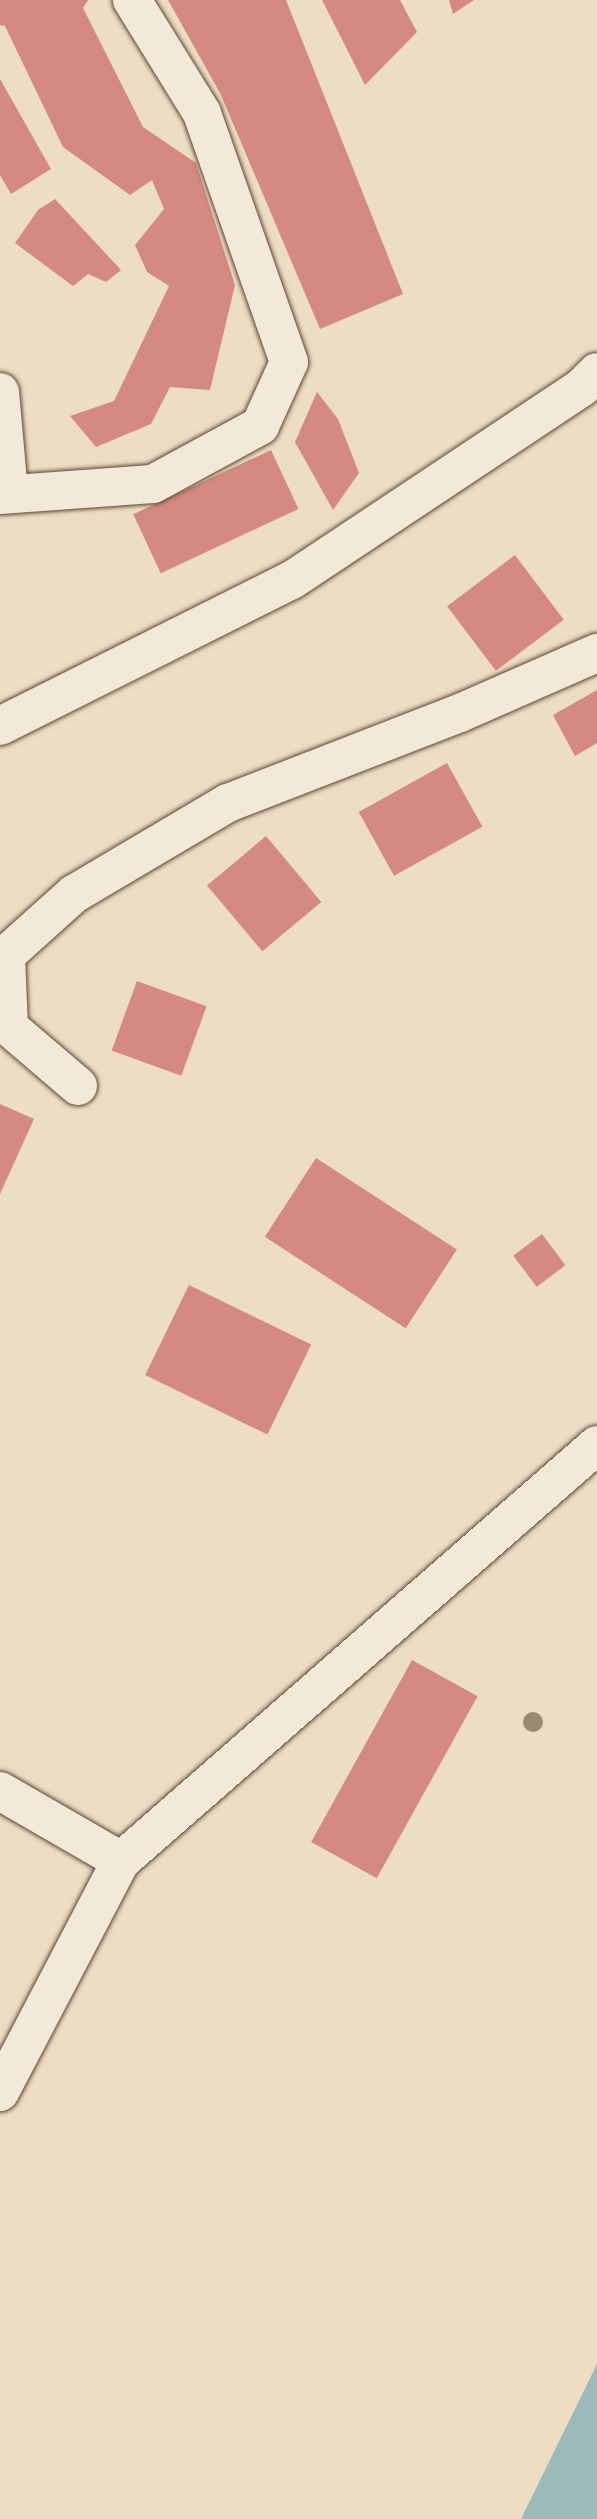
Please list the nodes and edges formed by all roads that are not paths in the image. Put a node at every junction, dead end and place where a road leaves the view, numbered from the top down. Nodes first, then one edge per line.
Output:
1 (132, 0) edge
2 (597, 372) edge
3 (0, 391) edge
4 (5, 493) edge
5 (597, 653) edge
6 (0, 726) edge
7 (78, 1086) dead end
8 (597, 1445) edge
9 (0, 1791) edge
10 (121, 1861) junction
11 (0, 2092) edge

1 - 4 street
2 - 6 street
3 - 4 street
5 - 7 street
8 - 10 street
9 - 10 street
10 - 11 street

